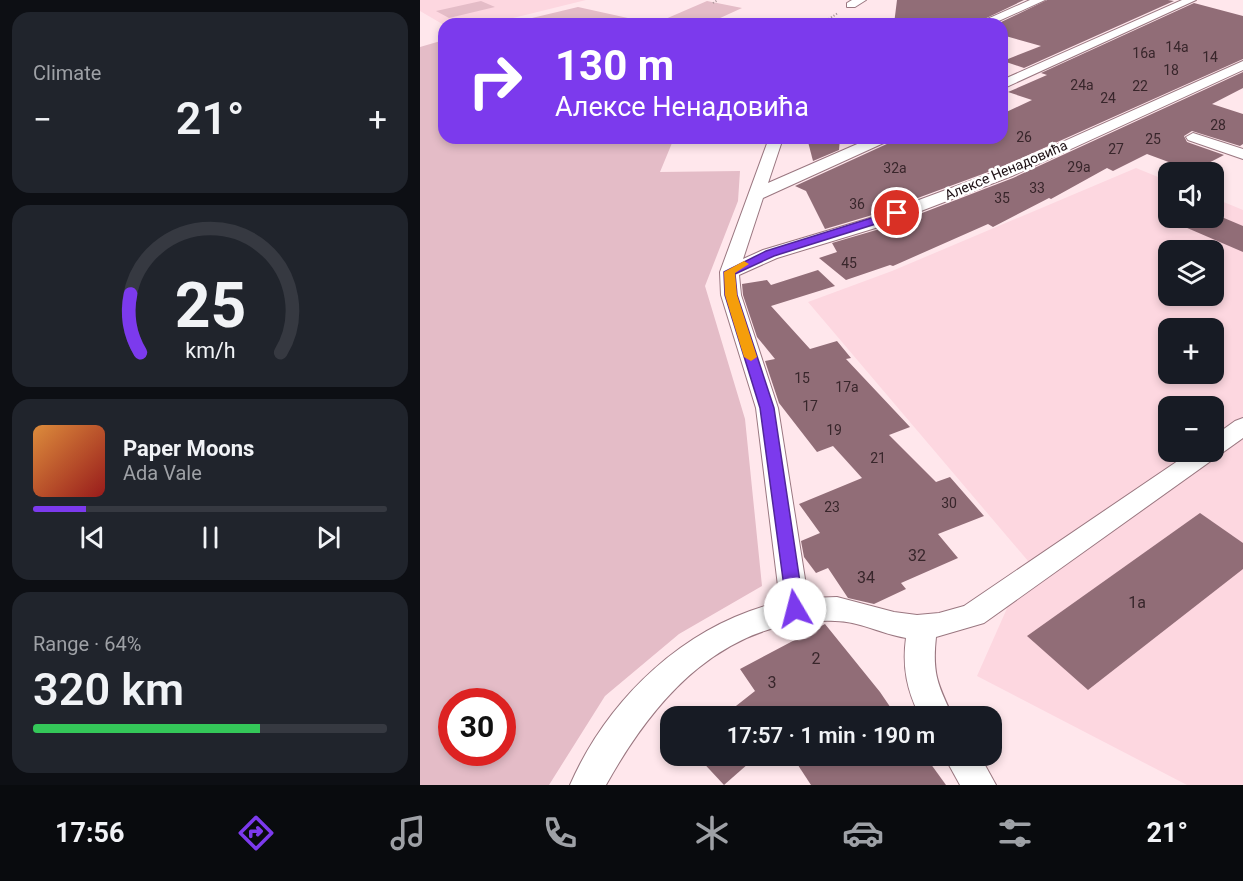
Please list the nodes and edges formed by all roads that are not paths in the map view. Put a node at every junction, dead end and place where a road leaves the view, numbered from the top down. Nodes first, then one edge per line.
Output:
1 (1040, 0) edge
2 (1191, 0) edge
3 (996, 18) edge
4 (1243, 65) edge
5 (1008, 82) edge
6 (1193, 137) dead end
7 (774, 144) edge
8 (870, 144) edge
9 (1243, 154) edge
10 (758, 194) junction
11 (729, 272) junction
12 (1243, 426) edge
13 (1224, 440) edge
14 (1193, 462) edge
15 (795, 609) junction
16 (921, 627) junction
17 (932, 706) edge
18 (967, 766) edge
19 (587, 785) edge
20 (979, 785) edge

1 - 3 street
2 - 5 street
4 - 11 street, Алексе Ненадовића
6 - 9 street
7 - 10 street
8 - 10 street
10 - 11 street
11 - 15 street
12 - 13 street
14 - 16 street
15 - 16 street
15 - 19 street
16 - 17 street
18 - 20 street

